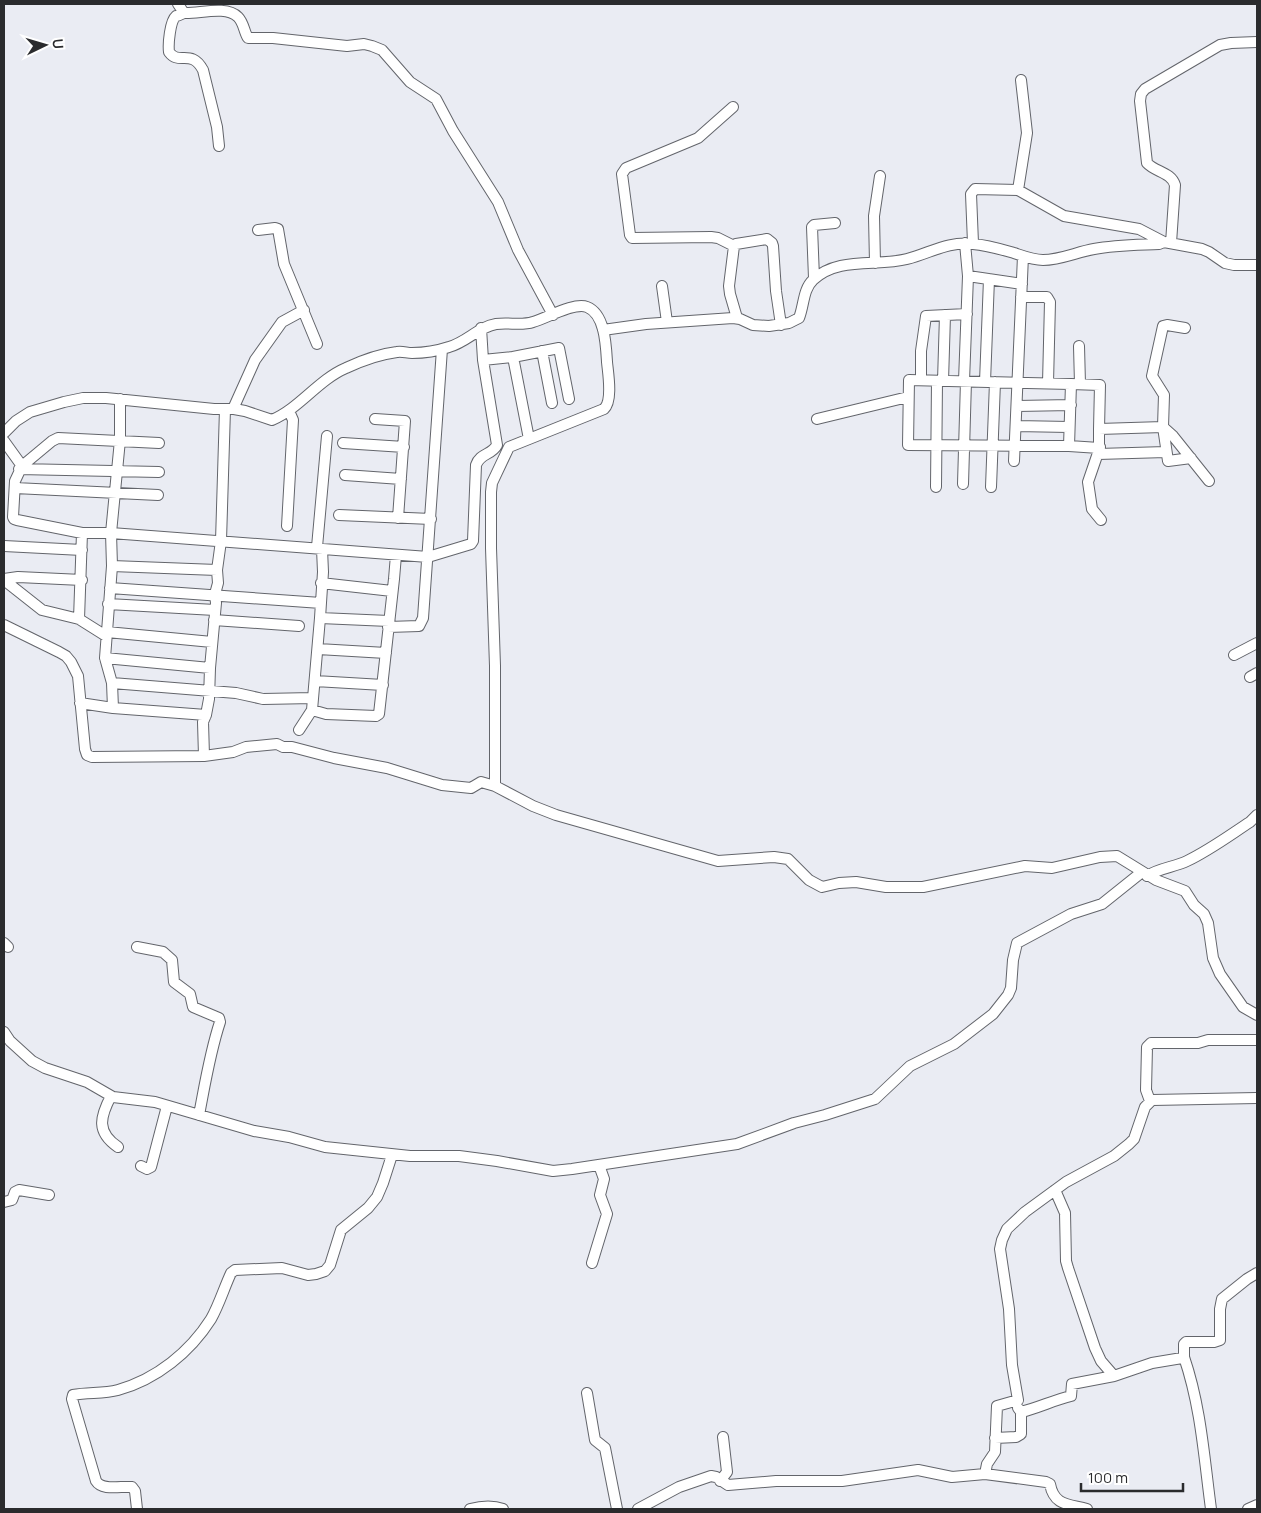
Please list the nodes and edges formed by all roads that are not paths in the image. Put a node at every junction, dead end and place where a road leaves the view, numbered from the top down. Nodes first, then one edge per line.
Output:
1 (178, 4) edge
2 (184, 13) junction
3 (1257, 42) edge
4 (1021, 80) dead end
5 (733, 107) dead end
6 (219, 146) dead end
7 (880, 176) dead end
8 (1018, 190) junction
9 (835, 224) dead end
10 (258, 230) dead end
11 (1168, 242) junction
12 (969, 243) junction
13 (734, 246) junction
14 (1023, 256) junction
15 (875, 263) junction
16 (1257, 265) edge
17 (968, 276) junction
18 (814, 278) junction
19 (990, 279) junction
20 (1022, 284) junction
21 (662, 286) dead end
22 (1021, 297) junction
23 (304, 310) junction
24 (967, 314) junction
25 (553, 315) junction
26 (945, 315) junction
27 (737, 318) junction
28 (667, 322) junction
29 (781, 325) junction
30 (481, 328) junction
31 (1185, 328) dead end
32 (603, 330) junction
33 (317, 344) dead end
34 (1079, 346) dead end
35 (442, 349) junction
36 (542, 351) junction
37 (513, 357) junction
38 (483, 360) junction
39 (921, 380) junction
40 (940, 381) junction
41 (965, 382) junction
42 (990, 382) junction
43 (1018, 382) junction
44 (1048, 383) junction
45 (1075, 384) junction
46 (908, 397) junction
47 (569, 399) dead end
48 (120, 400) junction
49 (552, 403) dead end
50 (1017, 406) junction
51 (1071, 406) junction
52 (229, 409) junction
53 (288, 411) junction
54 (375, 419) dead end
55 (818, 419) dead end
56 (1016, 426) junction
57 (1069, 427) junction
58 (1163, 428) junction
59 (1099, 429) junction
60 (4, 433) edge
61 (326, 436) dead end
62 (120, 440) junction
63 (529, 440) junction
64 (4, 441) edge
65 (159, 443) dead end
66 (343, 443) dead end
67 (936, 445) junction
68 (964, 446) junction
69 (992, 446) junction
70 (1069, 446) junction
71 (404, 447) junction
72 (1015, 447) junction
73 (1099, 450) junction
74 (1166, 452) junction
75 (1191, 458) junction
76 (1014, 461) dead end
77 (21, 468) junction
78 (117, 472) junction
79 (159, 472) dead end
80 (345, 475) dead end
81 (401, 478) junction
82 (1209, 481) dead end
83 (963, 484) dead end
84 (936, 487) dead end
85 (992, 487) dead end
86 (15, 488) junction
87 (115, 492) junction
88 (158, 495) dead end
89 (339, 515) dead end
90 (398, 518) junction
91 (431, 519) junction
92 (1101, 520) dead end
93 (287, 526) dead end
94 (82, 533) junction
95 (111, 533) junction
96 (221, 541) junction
97 (4, 546) edge
98 (320, 548) junction
99 (82, 550) junction
100 (396, 555) junction
101 (428, 557) junction
102 (112, 566) junction
103 (217, 570) junction
104 (4, 580) edge
105 (82, 580) junction
106 (322, 583) junction
107 (110, 588) junction
108 (392, 591) junction
109 (215, 594) junction
110 (321, 603) junction
111 (108, 604) junction
112 (214, 615) junction
113 (320, 618) junction
114 (79, 619) junction
115 (388, 624) junction
116 (4, 625) edge
117 (299, 626) dead end
118 (107, 634) junction
119 (212, 642) junction
120 (1257, 642) edge
121 (318, 649) junction
122 (386, 653) junction
123 (1234, 655) dead end
124 (105, 658) junction
125 (210, 668) junction
126 (315, 681) junction
127 (112, 683) junction
128 (383, 685) junction
129 (209, 694) junction
130 (313, 698) junction
131 (80, 703) junction
132 (113, 708) junction
133 (312, 710) junction
134 (206, 715) junction
135 (300, 730) dead end
136 (204, 756) junction
137 (495, 786) junction
138 (1257, 815) edge
139 (1145, 874) junction
140 (137, 947) dead end
141 (1257, 1015) edge
142 (4, 1032) edge
143 (1257, 1040) edge
144 (111, 1096) junction
145 (1257, 1098) edge
146 (1150, 1101) junction
147 (167, 1106) junction
148 (199, 1115) junction
149 (118, 1147) dead end
150 (392, 1155) junction
151 (599, 1164) junction
152 (141, 1166) dead end
153 (1055, 1190) junction
154 (49, 1194) dead end
155 (4, 1202) edge
156 (592, 1263) dead end
157 (1257, 1273) edge
158 (1184, 1357) junction
159 (1114, 1376) junction
160 (587, 1393) dead end
161 (1014, 1401) junction
162 (1021, 1412) junction
163 (722, 1437) dead end
164 (996, 1438) junction
165 (986, 1474) junction
166 (720, 1481) junction
167 (1257, 1505) edge
168 (137, 1509) edge
169 (470, 1509) edge
170 (504, 1509) edge
171 (617, 1509) edge
172 (638, 1509) edge
173 (1087, 1509) edge
174 (1211, 1509) edge
175 (1248, 1509) edge

1 - 2 street
2 - 6 street
2 - 25 street
3 - 11 street
4 - 8 street
5 - 13 street
7 - 15 street
8 - 11 street
8 - 12 street
9 - 18 street
10 - 23 street
11 - 14 street
11 - 16 street
12 - 14 street
12 - 15 street
12 - 17 street
13 - 27 street
13 - 29 street
14 - 20 street
15 - 18 street
17 - 19 street
17 - 24 street
18 - 29 street
19 - 20 street
19 - 42 street
20 - 22 street
21 - 28 street
22 - 43 street
22 - 44 street
23 - 33 street
23 - 52 street
24 - 26 street
24 - 41 street
25 - 30 street
25 - 32 street
26 - 39 street
26 - 40 street
27 - 28 street
27 - 29 street
28 - 32 street
30 - 35 street
30 - 38 street
31 - 58 street
32 - 63 street
34 - 45 street
35 - 53 street
35 - 91 street
36 - 37 street
36 - 47 street
36 - 49 street
37 - 38 street
37 - 63 street
38 - 101 street
39 - 40 street
39 - 46 street
40 - 41 street
40 - 67 street
41 - 42 street
41 - 68 street
42 - 43 street
42 - 69 street
43 - 44 street
43 - 50 street
44 - 45 street
45 - 51 street
45 - 59 street
46 - 55 street
46 - 67 street
48 - 52 street
48 - 60 street
48 - 62 street
50 - 51 street
50 - 56 street
51 - 57 street
52 - 53 street
52 - 96 street
53 - 93 street
54 - 71 street
56 - 57 street
56 - 72 street
57 - 70 street
58 - 59 street
58 - 74 street
58 - 75 street
59 - 73 street
61 - 98 street
62 - 65 street
62 - 77 street
62 - 78 street
63 - 137 street
64 - 77 street
66 - 71 street
67 - 68 street
67 - 84 street
68 - 69 street
68 - 83 street
69 - 72 street
69 - 85 street
70 - 72 street
70 - 73 street
71 - 81 street
72 - 76 street
73 - 74 street
73 - 92 street
74 - 75 street
75 - 82 street
77 - 78 street
77 - 86 street
78 - 79 street
78 - 87 street
80 - 81 street
81 - 90 street
86 - 87 street
86 - 94 street
87 - 88 street
87 - 95 street
89 - 90 street
90 - 91 street
91 - 101 street
94 - 95 street
94 - 99 street
95 - 96 street
95 - 102 street
96 - 98 street
96 - 103 street
97 - 99 street
98 - 100 street
98 - 106 street
99 - 105 street
100 - 101 street
100 - 108 street
101 - 115 street
102 - 103 street
102 - 107 street
103 - 109 street
104 - 105 street
104 - 114 street
105 - 114 street
106 - 108 street
106 - 110 street
107 - 109 street
107 - 111 street
108 - 115 street
109 - 110 street
109 - 112 street
110 - 113 street
111 - 112 street
111 - 118 street
112 - 117 street
112 - 119 street
113 - 115 street
113 - 121 street
114 - 118 street
115 - 122 street
116 - 131 street
118 - 119 street
118 - 124 street
119 - 125 street
120 - 123 street
121 - 122 street
121 - 126 street
122 - 128 street
124 - 125 street
124 - 127 street
125 - 129 street
126 - 128 street
126 - 130 street
127 - 129 street
127 - 132 street
128 - 133 street
129 - 130 street
129 - 134 street
130 - 133 street
131 - 132 street
131 - 136 street
132 - 134 street
133 - 135 street
134 - 136 street
136 - 137 street
137 - 139 street
138 - 139 street
139 - 141 street
139 - 151 street
140 - 148 street
142 - 144 street
143 - 146 street
144 - 147 street
144 - 149 street
145 - 146 street
146 - 153 street
147 - 148 street
147 - 152 street
148 - 150 street
150 - 151 street
150 - 168 street
151 - 156 street
153 - 159 street
153 - 161 street
154 - 155 street
157 - 158 street
158 - 159 street
158 - 174 street
159 - 162 street
160 - 171 street
161 - 162 street
161 - 164 street
162 - 164 street
163 - 166 street
164 - 165 street
165 - 166 street
165 - 173 street
166 - 172 street
167 - 175 street
169 - 170 street

